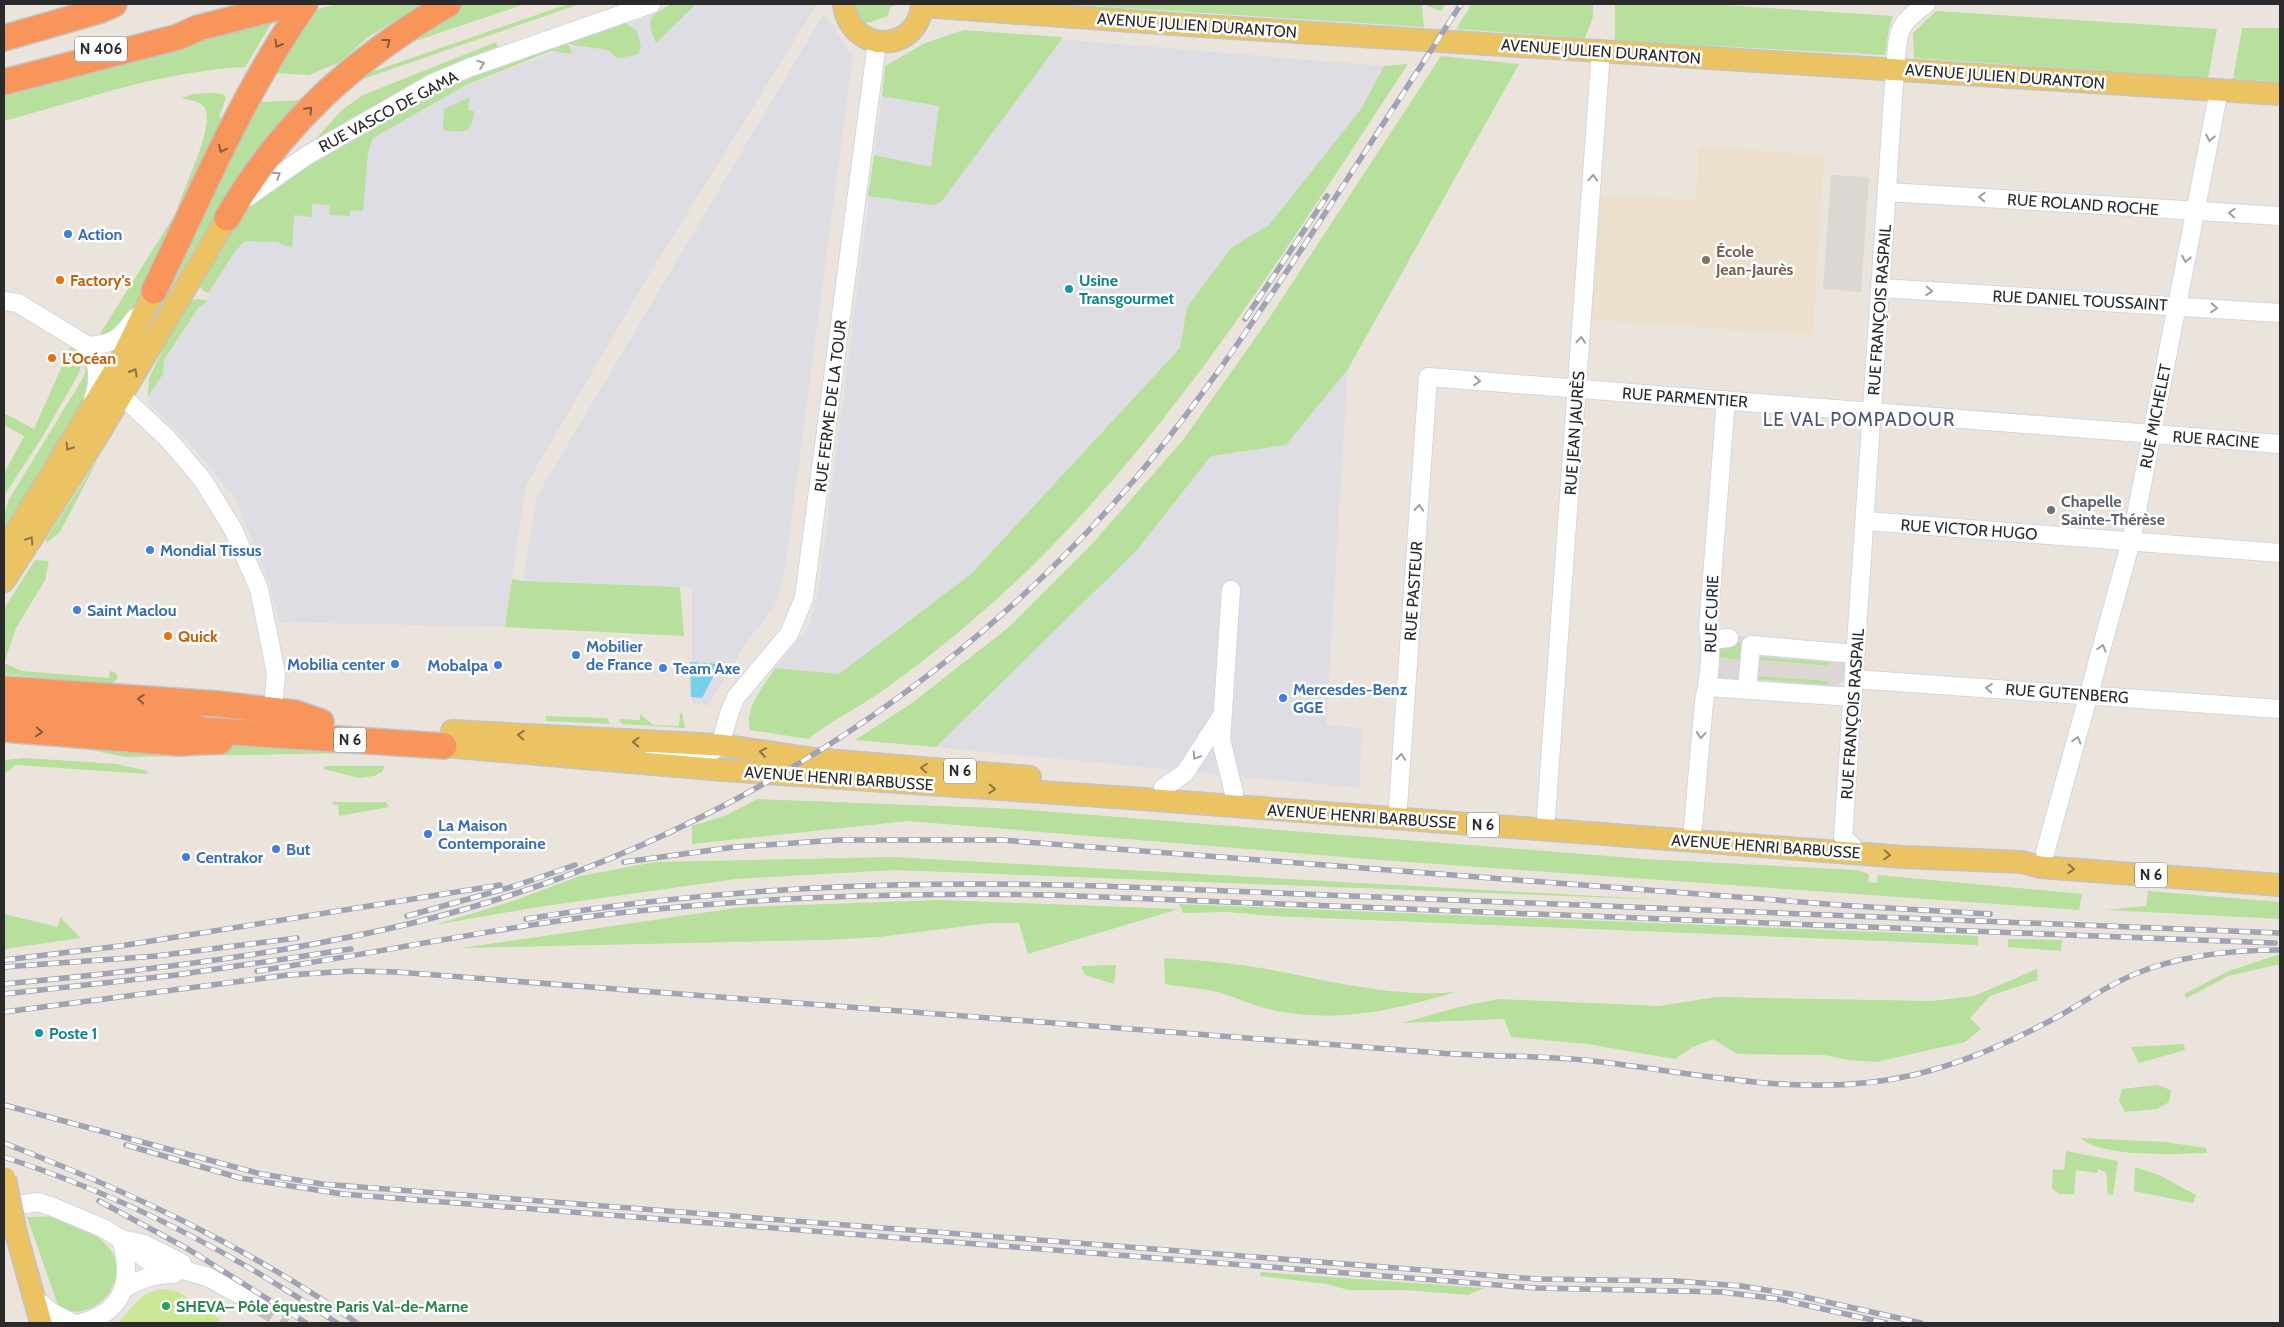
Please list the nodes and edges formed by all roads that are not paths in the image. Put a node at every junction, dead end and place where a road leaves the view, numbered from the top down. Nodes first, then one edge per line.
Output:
1 (96, 4) edge
2 (114, 4) edge
3 (292, 4) edge
4 (305, 4) edge
5 (448, 4) edge
6 (1926, 4) edge
7 (922, 5) edge
8 (843, 6) edge
9 (644, 7) edge
10 (4, 26) edge
11 (198, 28) junction
12 (4, 38) edge
13 (877, 42) junction
14 (1601, 50) junction
15 (1895, 69) junction
16 (4, 73) edge
17 (4, 82) edge
18 (2219, 90) junction
19 (2280, 94) edge
20 (1887, 192) junction
21 (2195, 211) junction
22 (2280, 216) edge
23 (227, 218) junction
24 (1880, 288) junction
25 (154, 291) junction
26 (4, 301) edge
27 (2177, 306) junction
28 (2280, 312) edge
29 (88, 346) junction
30 (1428, 377) joint
31 (1578, 389) junction
32 (120, 395) junction
33 (1726, 400) junction
34 (1872, 412) junction
35 (85, 420) junction
36 (2151, 434) junction
37 (2280, 444) edge
38 (1866, 521) junction
39 (2132, 541) junction
40 (4, 551) edge
41 (2280, 553) edge
42 (4, 581) edge
43 (1231, 590) dead end
44 (1729, 638) dead end
45 (1710, 640) junction
46 (1856, 654) junction
47 (1854, 679) junction
48 (1707, 687) junction
49 (4, 689) edge
50 (1747, 690) junction
51 (2090, 695) junction
52 (1852, 697) junction
53 (4, 709) edge
54 (2280, 709) edge
55 (273, 710) junction
56 (1221, 716) junction
57 (321, 722) junction
58 (186, 724) junction
59 (4, 729) edge
60 (256, 733) junction
61 (448, 738) junction
62 (720, 745) junction
63 (644, 763) junction
64 (1163, 788) junction
65 (1234, 793) junction
66 (1398, 806) junction
67 (1546, 817) junction
68 (1693, 827) junction
69 (1843, 837) junction
70 (1860, 853) junction
71 (2045, 853) junction
72 (2022, 862) junction
73 (2280, 872) edge
74 (2280, 885) edge
75 (4, 1170) edge
76 (4, 1207) edge
77 (121, 1239) junction
78 (197, 1274) junction
79 (125, 1288) junction
80 (34, 1298) junction
81 (258, 1305) tunnel mouth
82 (41, 1323) edge
83 (72, 1323) edge
84 (80, 1323) edge

1 - 10 highway
2 - 12 highway
3 - 11 highway, N 406
4 -> 25 highway
23 -> 5 highway
6 - 15 street, RUE FRANÇOIS RASPAIL
7 - 13 main road
7 - 14 main road, AVENUE JULIEN DURANTON
8 - 13 main road
23 -> 9 street, RUE VASCO DE GAMA
11 - 16 highway, N 406
11 - 17 highway
13 - 62 street, RUE FERME DE LA TOUR
14 - 15 main road, AVENUE JULIEN DURANTON
31 -> 14 street, RUE JEAN JAURÈS
15 - 18 main road, AVENUE JULIEN DURANTON
15 - 20 street, RUE FRANÇOIS RASPAIL
18 - 19 main road, AVENUE JULIEN DURANTON
18 -> 21 street, RUE MICHELET
21 -> 20 street, RUE ROLAND ROCHE
20 - 24 street, RUE FRANÇOIS RASPAIL
22 -> 21 street, RUE ROLAND ROCHE
21 -> 27 street, RUE MICHELET
32 -> 23 main road
24 -> 27 street, RUE DANIEL TOUSSAINT
24 - 34 street, RUE FRANÇOIS RASPAIL
25 - 29 street
25 - 35 main road
26 - 29 street
27 -> 28 street, RUE DANIEL TOUSSAINT
27 - 36 street, RUE MICHELET
29 - 35 street
30 -> 31 street, RUE PARMENTIER
66 -> 30 street, RUE PASTEUR
31 - 33 street, RUE PARMENTIER
31 - 67 street, RUE JEAN JAURÈS
42 -> 32 main road
32 - 55 street
33 - 34 street, RUE PARMENTIER
33 - 45 street, RUE CURIE
34 - 36 street, RUE PARMENTIER
34 - 38 street, RUE FRANÇOIS RASPAIL
35 -> 40 main road
36 - 37 street, RUE RACINE
36 - 39 street, RUE MICHELET
38 - 39 street, RUE VICTOR HUGO
38 - 46 street, RUE FRANÇOIS RASPAIL
39 - 41 street, RUE VICTOR HUGO
51 -> 39 street, RUE MICHELET
43 - 56 street
44 - 45 street
45 - 48 street, RUE CURIE
46 - 47 street, RUE FRANÇOIS RASPAIL
46 - 50 street
51 -> 47 street, RUE GUTENBERG
47 - 52 street, RUE FRANÇOIS RASPAIL
48 - 50 street
48 -> 68 street, RUE CURIE
55 -> 49 highway
50 - 52 street
51 - 54 street, RUE GUTENBERG
71 -> 51 street, RUE MICHELET
52 - 69 street, RUE FRANÇOIS RASPAIL
53 - 58 highway, N 6
55 - 57 highway
56 -> 64 street
56 - 65 street
57 - 58 highway, N 6
57 - 61 highway, N 6
58 - 60 highway, N 6
59 -> 60 highway
60 - 61 highway, N 6
62 -> 61 main road, AVENUE HENRI BARBUSSE / N 6
61 - 63 main road, AVENUE HENRI BARBUSSE / N 6
62 - 63 street
64 -> 62 main road, AVENUE HENRI BARBUSSE / N 6
63 -> 70 main road, AVENUE HENRI BARBUSSE / N 6
64 - 65 main road, AVENUE HENRI BARBUSSE / N 6
65 - 66 main road, AVENUE HENRI BARBUSSE / N 6
66 - 67 main road, AVENUE HENRI BARBUSSE / N 6
67 - 68 main road, AVENUE HENRI BARBUSSE / N 6
68 - 69 main road, AVENUE HENRI BARBUSSE / N 6
69 - 70 street
69 - 71 main road, AVENUE HENRI BARBUSSE / N 6
70 -> 72 main road, AVENUE HENRI BARBUSSE / N 6
71 - 72 main road
71 - 73 main road, AVENUE HENRI BARBUSSE / N 6
72 -> 74 main road, AVENUE HENRI BARBUSSE / N 6
75 - 80 main road, bridge
76 - 77 street
77 - 78 street
77 - 79 street
78 - 79 street
78 - 81 street
79 - 84 street
80 - 82 main road
80 - 83 street

